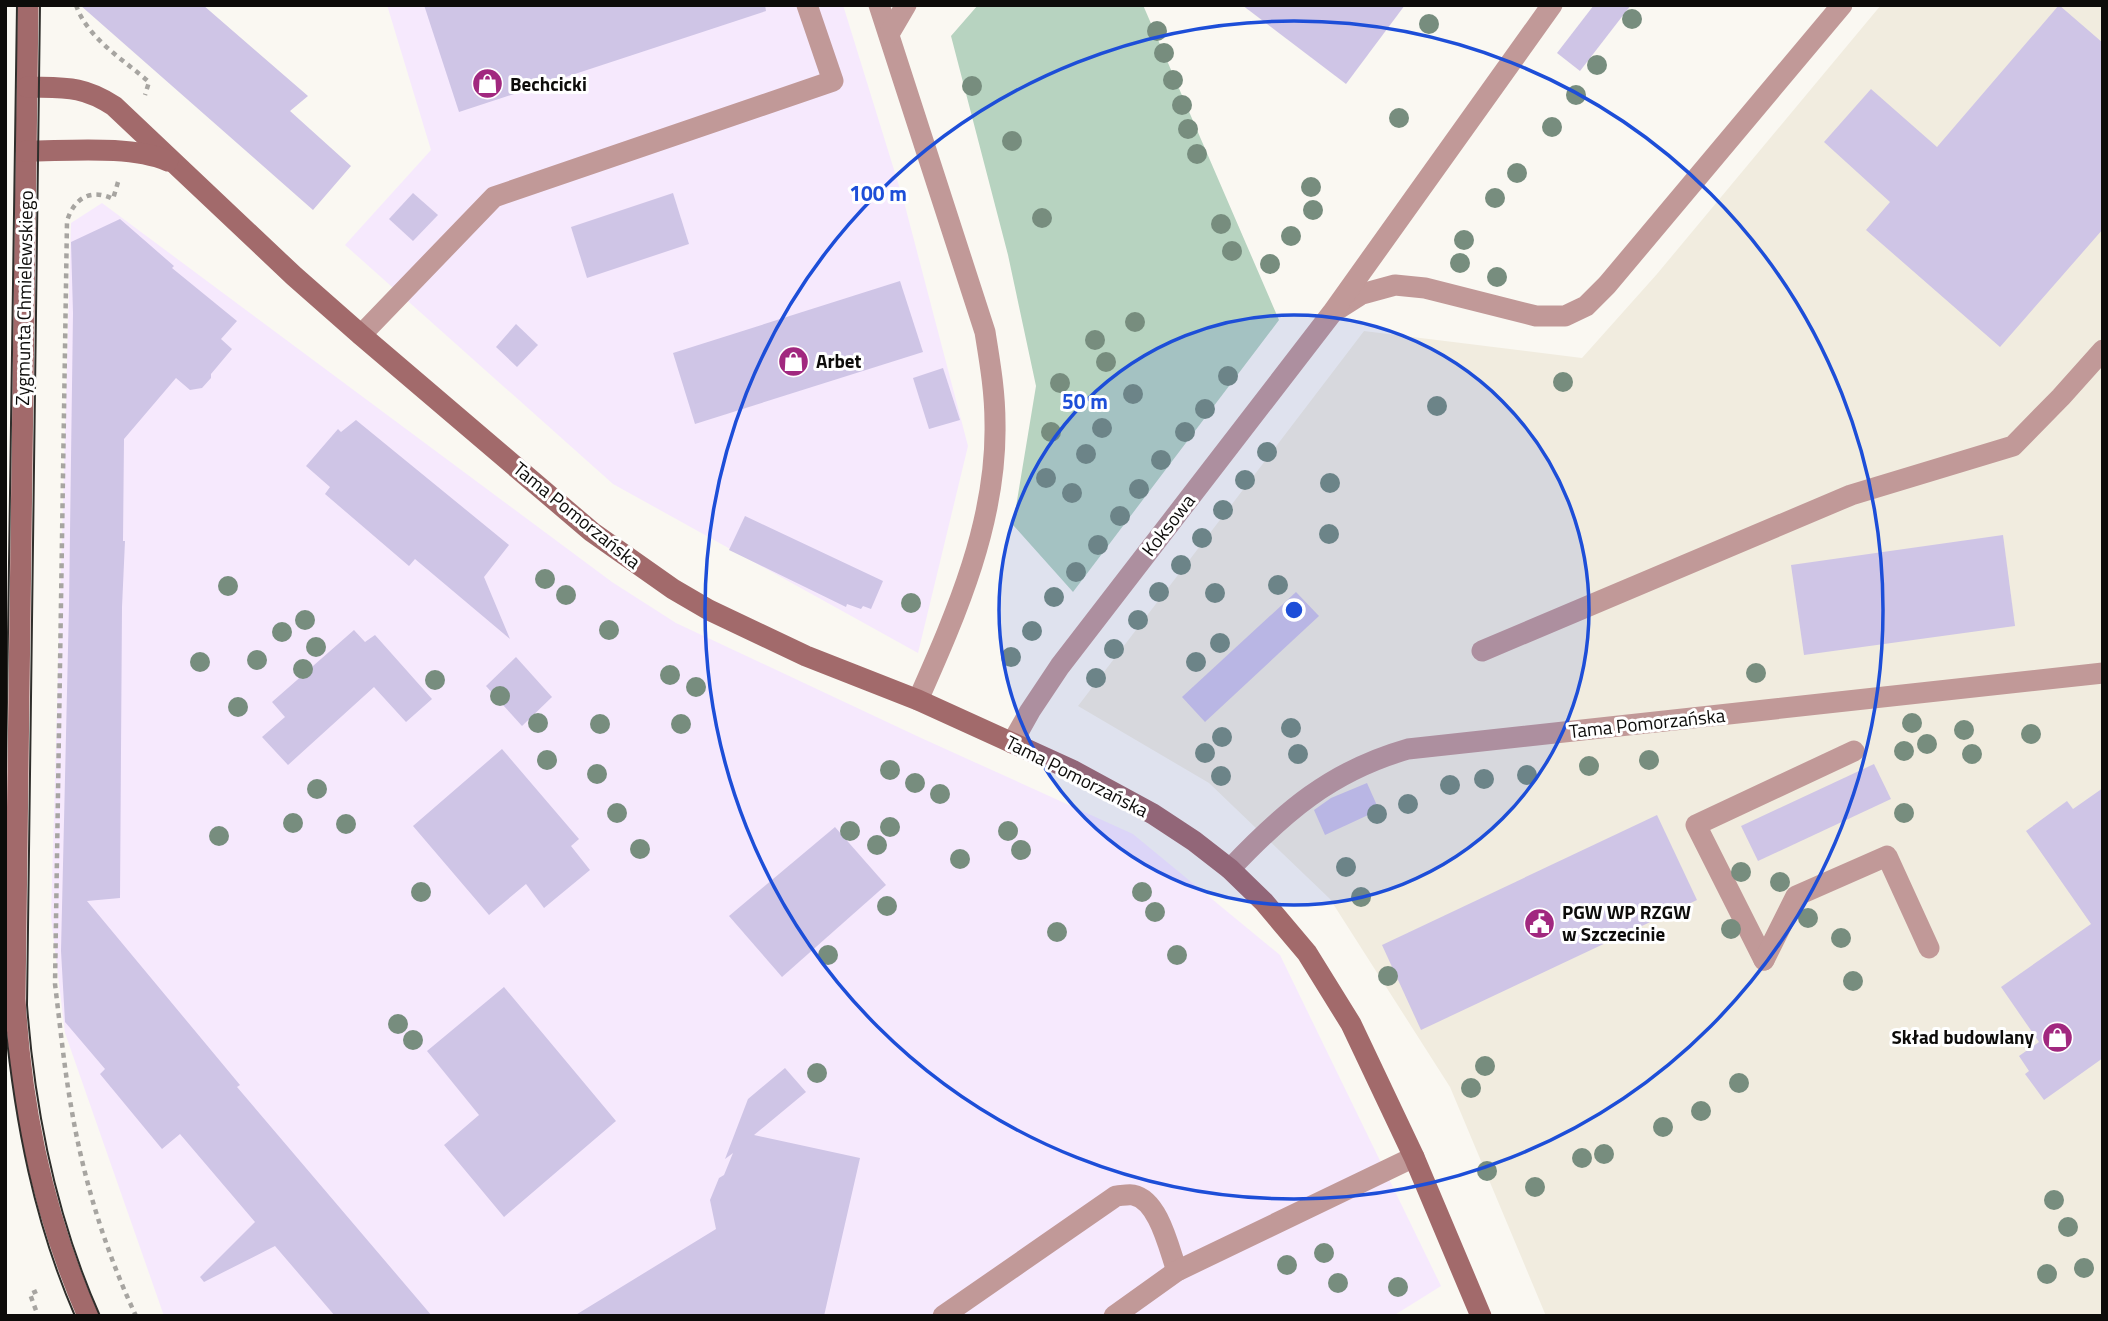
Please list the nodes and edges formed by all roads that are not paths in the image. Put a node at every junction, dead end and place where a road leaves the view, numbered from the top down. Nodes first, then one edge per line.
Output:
1 (29, 5) edge
2 (807, 5) edge
3 (879, 5) edge
4 (906, 5) edge
5 (1552, 5) edge
6 (1842, 5) edge
7 (889, 34) junction
8 (27, 87) junction
9 (26, 151) junction
10 (173, 163) junction
11 (1332, 313) junction
12 (361, 335) junction
13 (2103, 350) edge
14 (1482, 651) dead end
15 (2103, 673) edge
16 (918, 701) junction
17 (1012, 743) junction
18 (1854, 751) dead end
19 (1230, 869) junction
20 (1929, 948) dead end
21 (1413, 1157) junction
22 (1177, 1271) junction
23 (88, 1316) edge
24 (943, 1316) edge
25 (1114, 1316) edge
26 (1481, 1316) edge

1 - 8 street, Zygmunta Chmielewskiego
2 - 12 lane
3 - 7 lane
4 - 7 lane
5 - 11 lane, Koksowa
6 - 11 lane
7 - 16 lane
8 - 9 street, Zygmunta Chmielewskiego
8 - 10 street, Tama Pomorzańska
9 - 10 street, Tama Pomorzańska
9 - 23 street, Zygmunta Chmielewskiego
10 - 12 street, Tama Pomorzańska
11 - 17 lane, Koksowa
12 - 16 street, Tama Pomorzańska
13 - 14 lane
15 - 19 lane, Tama Pomorzańska
16 - 17 street, Tama Pomorzańska
17 - 19 street, Tama Pomorzańska
18 - 20 lane
19 - 21 street, Tama Pomorzańska
21 - 22 lane
21 - 26 street, Tama Pomorzańska
22 - 24 lane
22 - 25 lane

